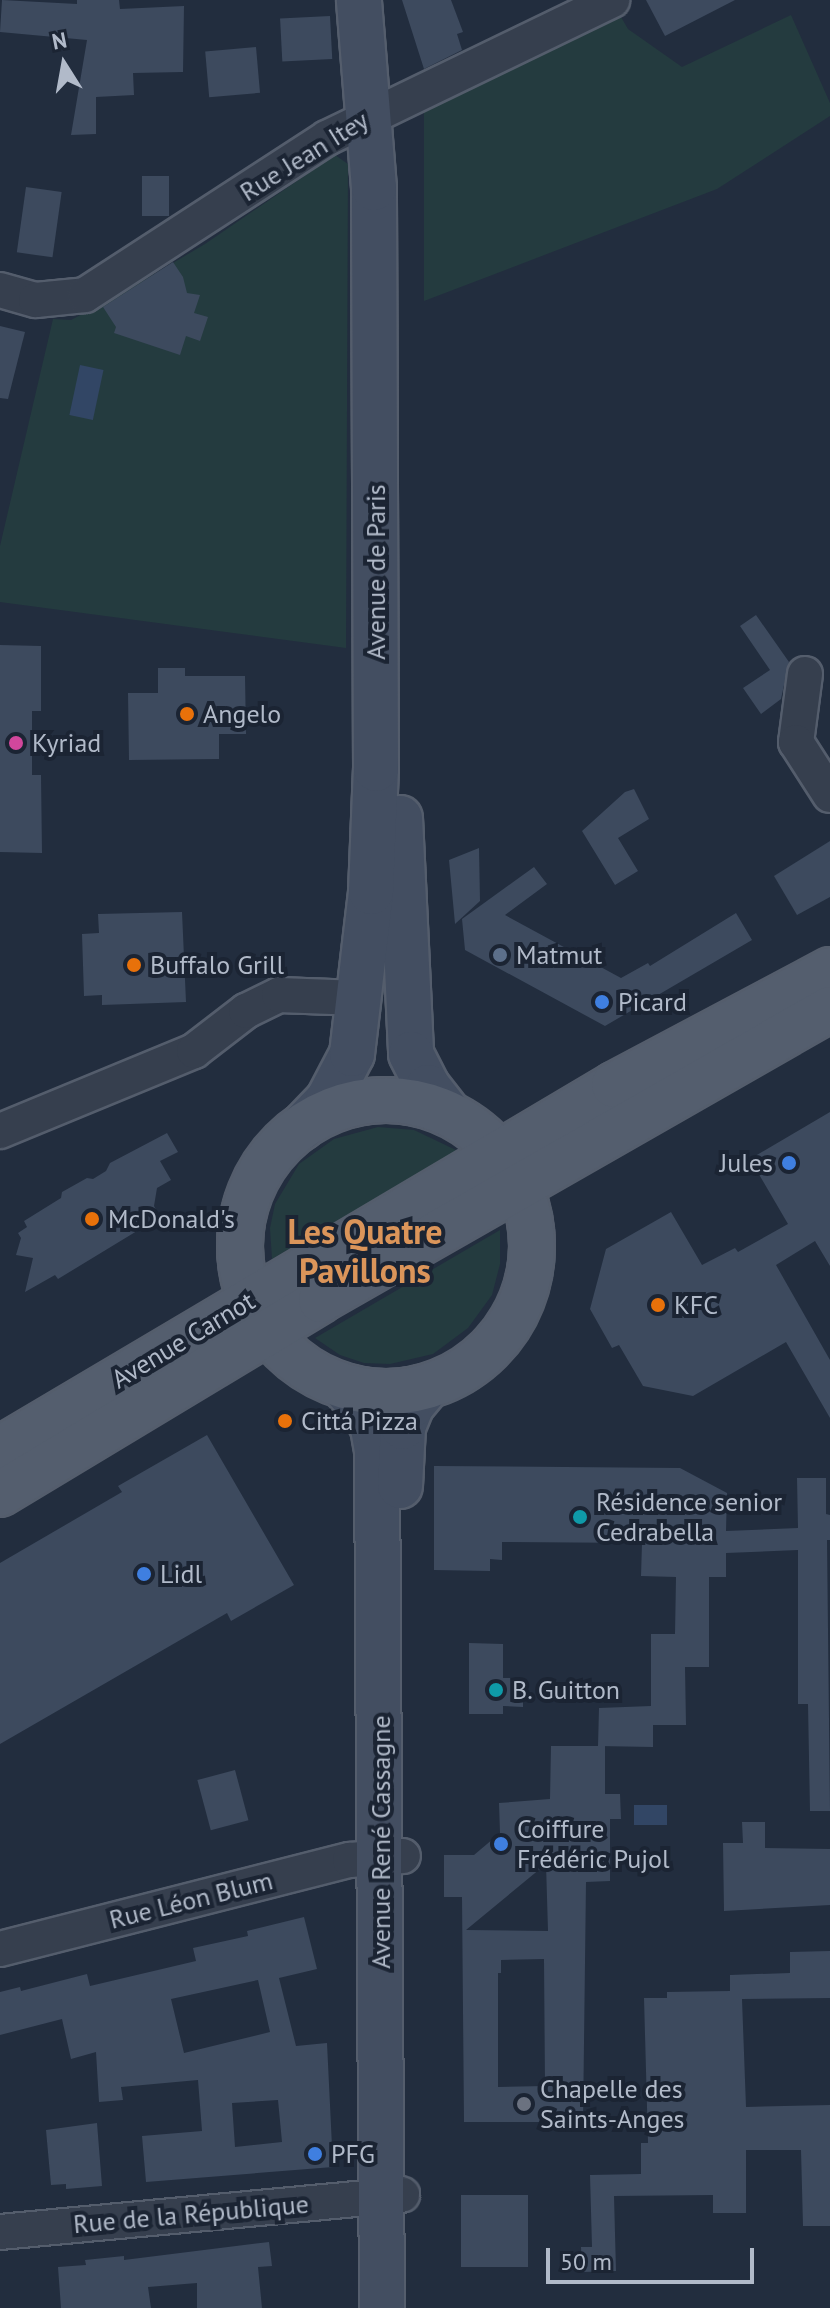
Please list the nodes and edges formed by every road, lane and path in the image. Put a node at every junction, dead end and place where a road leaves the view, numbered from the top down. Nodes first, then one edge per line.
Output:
1 (359, 0) edge
2 (381, 0) edge
3 (612, 0) edge
4 (382, 109) junction
5 (0, 290) edge
6 (805, 674) dead end
7 (830, 795) edge
8 (830, 970) edge
9 (359, 998) junction
10 (830, 1009) edge
11 (449, 1114) junction
12 (302, 1127) junction
13 (0, 1131) edge
14 (510, 1170) junction
15 (259, 1317) junction
16 (343, 1386) junction
17 (427, 1387) junction
18 (0, 1449) edge
19 (0, 1494) edge
20 (392, 1856) junction
21 (0, 1949) edge
22 (392, 2195) junction
23 (0, 2232) edge
24 (382, 2308) edge
25 (403, 2308) edge

1 - 4 main road, Avenue de Paris
2 - 4 main road, Avenue de Paris
3 - 4 street, Rue Jean Itey
4 - 5 street, Rue Jean Itey
4 - 9 main road, Avenue de Paris
4 - 11 main road, Avenue de Paris
6 - 7 street
8 - 14 main road
9 - 12 main road, Avenue de Paris
9 - 13 street
10 - 14 main road
11 - 12 main road
11 - 14 main road
12 - 15 main road
14 - 15 main road, Avenue Carnot
14 - 15 main road, Avenue Carnot
14 - 17 main road
15 - 16 main road
15 - 18 main road, Avenue Carnot
15 - 19 main road, Avenue Carnot
16 - 17 main road
16 - 20 main road, Avenue René Cassagne
17 - 20 main road, Avenue René Cassagne
20 - 21 street, Rue Léon Blum
20 - 22 main road, Avenue René Cassagne
22 - 23 street, Rue de la République
22 - 24 main road, Avenue René Cassagne
22 - 25 main road, Avenue René Cassagne

